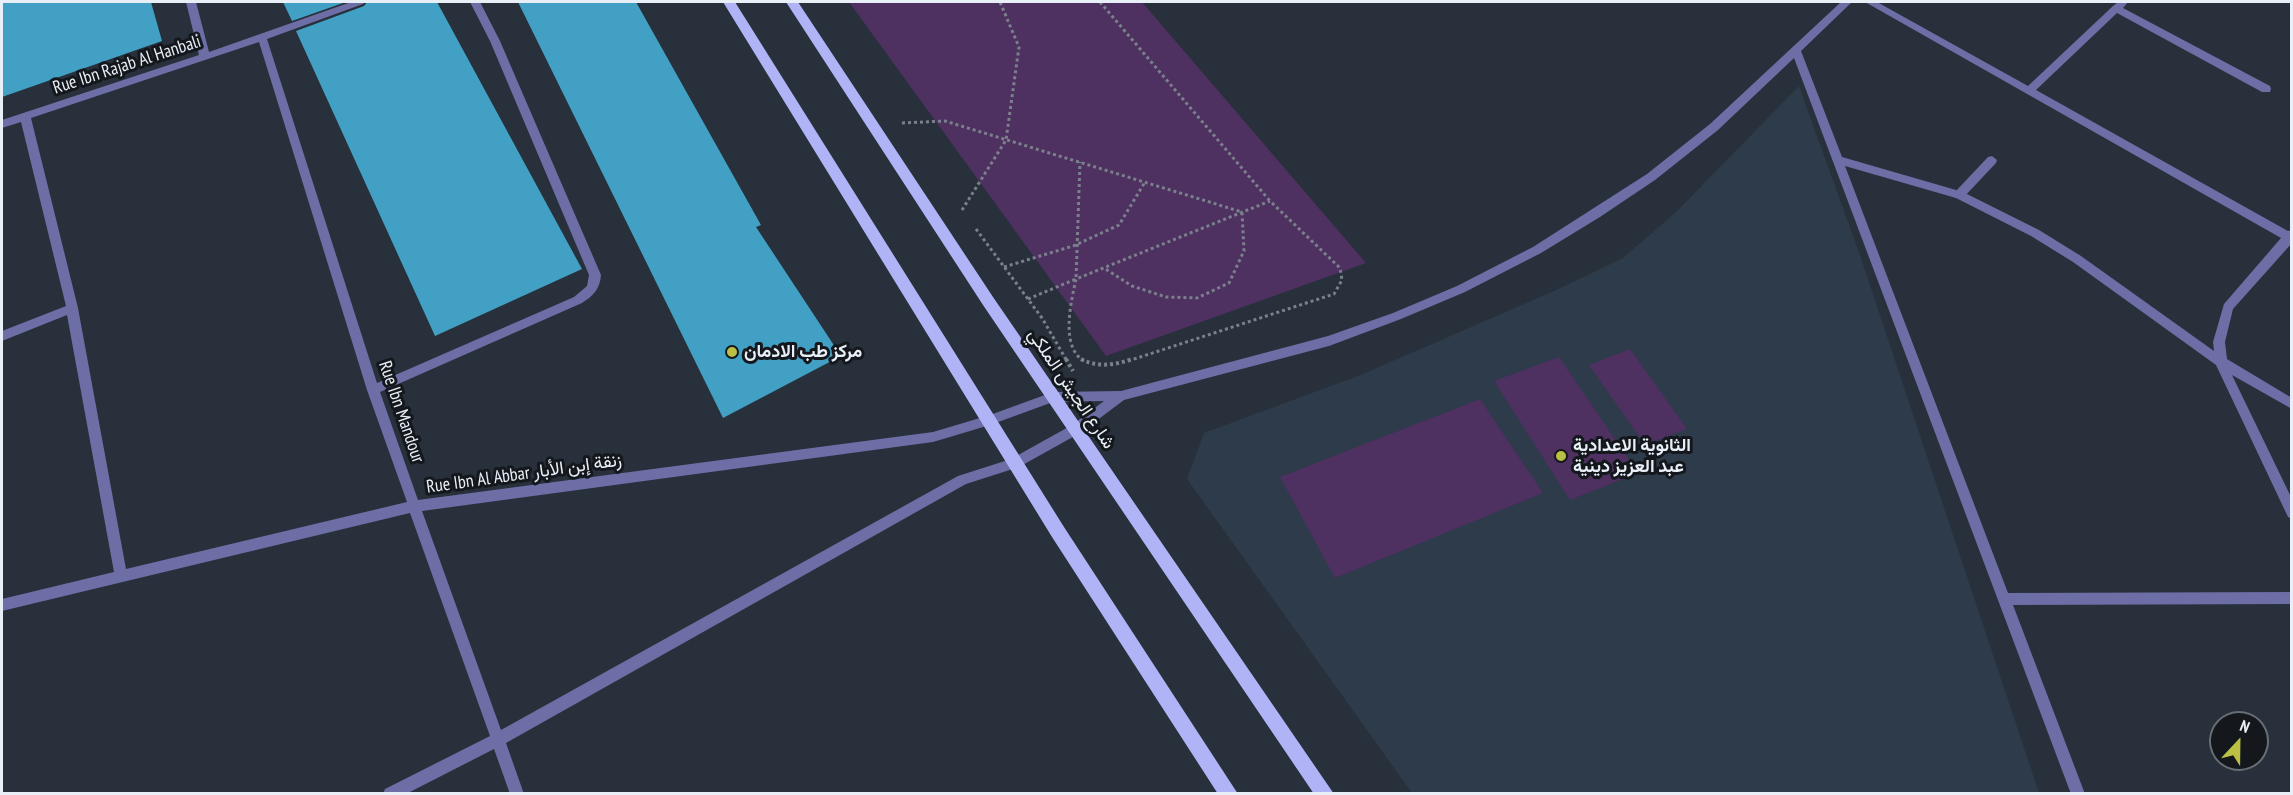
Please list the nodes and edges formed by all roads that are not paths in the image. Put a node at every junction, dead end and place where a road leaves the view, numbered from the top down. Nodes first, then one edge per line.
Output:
1 (191, 2) edge
2 (360, 2) edge
3 (475, 2) edge
4 (729, 2) edge
5 (792, 2) edge
6 (1847, 2) edge
7 (1870, 2) edge
8 (2120, 5) edge
9 (262, 37) junction
10 (1796, 51) junction
11 (205, 57) junction
12 (2266, 89) dead end
13 (2029, 91) junction
14 (25, 116) junction
15 (2, 124) edge
16 (1837, 160) junction
17 (1992, 160) dead end
18 (1959, 195) junction
19 (2291, 237) edge
20 (72, 308) junction
21 (2, 336) edge
22 (2221, 362) junction
23 (373, 390) junction
24 (1121, 396) junction
25 (1053, 397) junction
26 (2292, 404) edge
27 (990, 420) junction
28 (1076, 429) junction
29 (1014, 463) junction
30 (415, 506) junction
31 (2292, 513) edge
32 (121, 576) junction
33 (2292, 598) edge
34 (2005, 599) junction
35 (2, 605) edge
36 (497, 740) junction
37 (390, 794) edge
38 (517, 794) edge
39 (1229, 794) edge
40 (1325, 794) edge
41 (2078, 794) edge

1 - 11 street
2 - 9 street, Rue Ibn Rajab Al Hanbali
3 - 23 street
4 - 27 main road
5 - 25 main road, شارع الجيش الملكي
6 - 10 street
7 - 13 street
8 - 12 street
8 - 13 street
9 - 11 street, Rue Ibn Rajab Al Hanbali
9 - 23 street, Rue Ibn Mandour
10 - 16 street
10 - 24 street
11 - 14 street, Rue Ibn Rajab Al Hanbali
13 - 19 street
14 - 15 street, Rue Ibn Rajab Al Hanbali
14 - 20 street
16 - 18 street
16 - 34 street
17 - 18 street
18 - 22 street
19 - 22 street
20 - 21 street
20 - 32 street
22 - 26 street
22 - 31 street
23 - 30 street, Rue Ibn Mandour
24 - 25 street, Rue Ibn Al Abbar زنقة إبن الأبار
24 - 28 street
25 - 27 street, Rue Ibn Al Abbar زنقة إبن الأبار
25 - 28 main road, شارع الجيش الملكي
27 - 29 main road
27 - 30 street, Rue Ibn Al Abbar زنقة إبن الأبار
28 - 29 street
28 - 40 main road, شارع الجيش الملكي
29 - 36 street
29 - 39 main road
30 - 32 street, Rue Ibn Al Abbar زنقة إبن الأبار
30 - 36 street, Rue Ibn Mandour
32 - 35 street, Rue Ibn Al Abbar زنقة إبن الأبار
33 - 34 street
34 - 41 street
36 - 37 street
36 - 38 street, Rue Ibn Mandour

